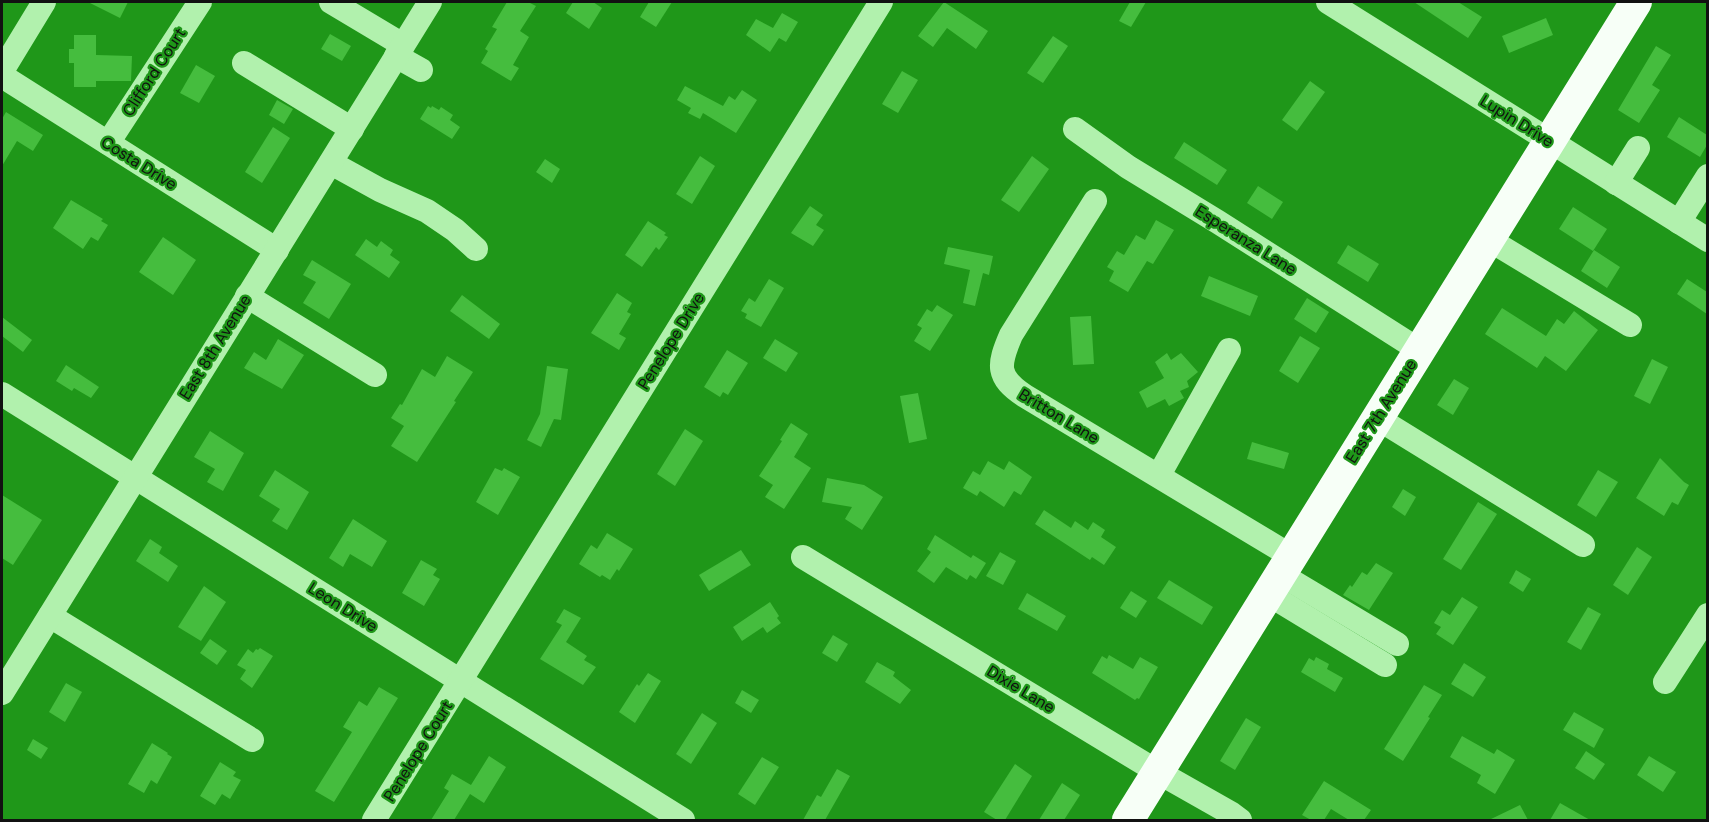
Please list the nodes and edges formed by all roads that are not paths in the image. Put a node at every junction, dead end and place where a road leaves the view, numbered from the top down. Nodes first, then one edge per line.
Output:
1 (44, 2) edge
2 (200, 2) edge
3 (331, 2) edge
4 (429, 2) edge
5 (880, 2) edge
6 (1328, 2) edge
7 (1636, 2) edge
8 (399, 51) junction
9 (244, 63) dead end
10 (421, 70) dead end
11 (2, 71) edge
12 (2, 76) edge
13 (352, 129) junction
14 (1075, 129) dead end
15 (1548, 141) junction
16 (108, 143) junction
17 (1638, 148) dead end
18 (331, 163) junction
19 (1707, 176) edge
20 (1616, 183) junction
21 (1095, 201) dead end
22 (1679, 222) junction
23 (1488, 239) junction
24 (1707, 240) edge
25 (476, 249) dead end
26 (277, 250) junction
27 (247, 296) junction
28 (1630, 326) dead end
29 (1229, 350) dead end
30 (1419, 350) junction
31 (375, 375) dead end
32 (2, 394) edge
33 (1377, 418) junction
34 (1159, 476) junction
35 (135, 477) junction
36 (1583, 545) dead end
37 (803, 557) dead end
38 (1280, 575) junction
39 (1707, 615) edge
40 (50, 616) junction
41 (1397, 644) dead end
42 (1385, 665) dead end
43 (461, 681) junction
44 (1665, 682) dead end
45 (2, 693) edge
46 (252, 740) dead end
47 (1158, 772) junction
48 (374, 820) edge
49 (684, 820) edge
50 (1128, 820) edge
51 (1240, 820) edge

1 - 11 street
2 - 16 street, Clifford Court
3 - 8 street
4 - 8 street, East 8th Avenue
5 - 43 street, Penelope Drive
6 - 15 street, Lupin Drive
7 - 15 main road, East 7th Avenue
8 - 10 street
8 - 13 street, East 8th Avenue
9 - 13 street
12 - 16 street, Costa Drive
13 - 18 street, East 8th Avenue
14 - 30 street, Esperanza Lane
15 - 20 street, Lupin Drive
15 - 23 main road, East 7th Avenue
16 - 26 street, Costa Drive
17 - 20 street
18 - 25 street
18 - 26 street, East 8th Avenue
19 - 22 street
20 - 22 street, Lupin Drive
21 - 34 street, Britton Lane
22 - 24 street, Lupin Drive
23 - 28 street
23 - 30 main road, East 7th Avenue
26 - 27 street, East 8th Avenue
27 - 31 street
27 - 35 street, East 8th Avenue
29 - 34 street
30 - 33 main road, East 7th Avenue
32 - 35 street, Leon Drive
33 - 36 street
33 - 38 main road, East 7th Avenue
34 - 38 street, Britton Lane
35 - 40 street, East 8th Avenue
35 - 43 street, Leon Drive
37 - 47 street, Dixie Lane
38 - 41 street
38 - 42 street
38 - 47 main road, East 7th Avenue
39 - 44 street
40 - 45 street, East 8th Avenue
40 - 46 street
43 - 48 street, Penelope Court
43 - 49 street, Leon Drive
47 - 50 main road, East 7th Avenue
47 - 51 street, Dixie Lane

